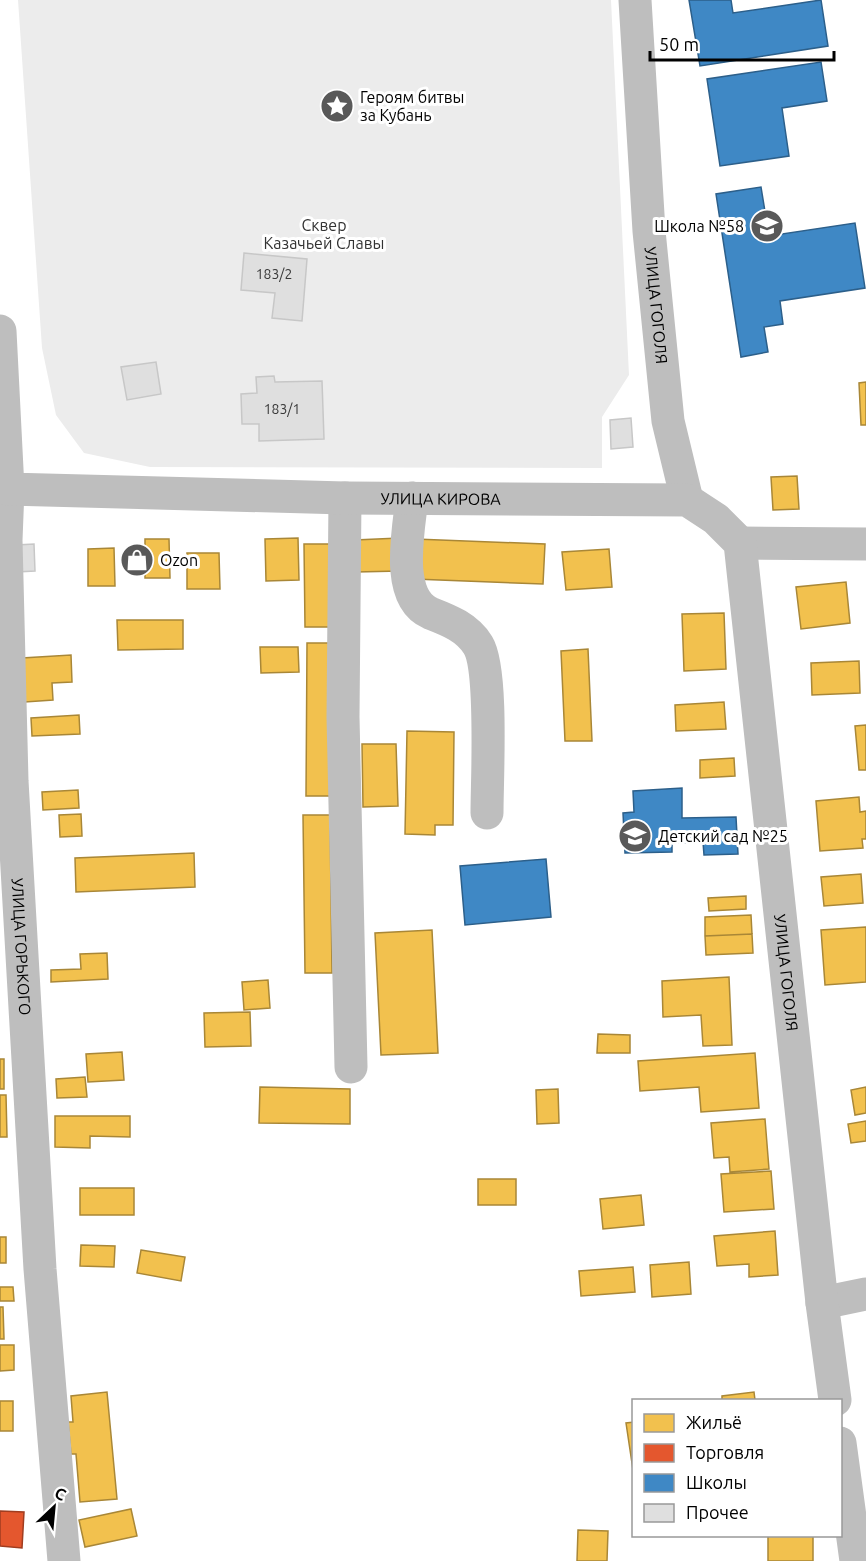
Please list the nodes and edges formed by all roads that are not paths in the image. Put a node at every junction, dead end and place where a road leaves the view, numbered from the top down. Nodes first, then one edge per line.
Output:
1 (635, 0) edge
2 (0, 331) edge
3 (4, 489) edge
4 (345, 498) junction
5 (412, 498) junction
6 (687, 500) junction
7 (740, 543) junction
8 (866, 544) edge
9 (487, 813) dead end
10 (351, 1067) dead end
11 (866, 1294) edge
12 (822, 1303) junction
13 (835, 1399) edge
14 (842, 1458) edge
15 (64, 1561) edge
16 (856, 1561) edge

1 - 6 main road, УЛИЦА ГОГОЛЯ
2 - 3 main road, УЛИЦА ГОРЬКОГО
3 - 4 main road, УЛИЦА КИРОВА
3 - 15 main road, УЛИЦА ГОРЬКОГО
4 - 5 main road, УЛИЦА КИРОВА
4 - 10 main road
5 - 6 main road, УЛИЦА КИРОВА
5 - 9 main road
6 - 7 main road
7 - 8 main road
7 - 12 main road, УЛИЦА ГОГОЛЯ
11 - 12 main road
12 - 13 main road, УЛИЦА ГОГОЛЯ
14 - 16 main road

